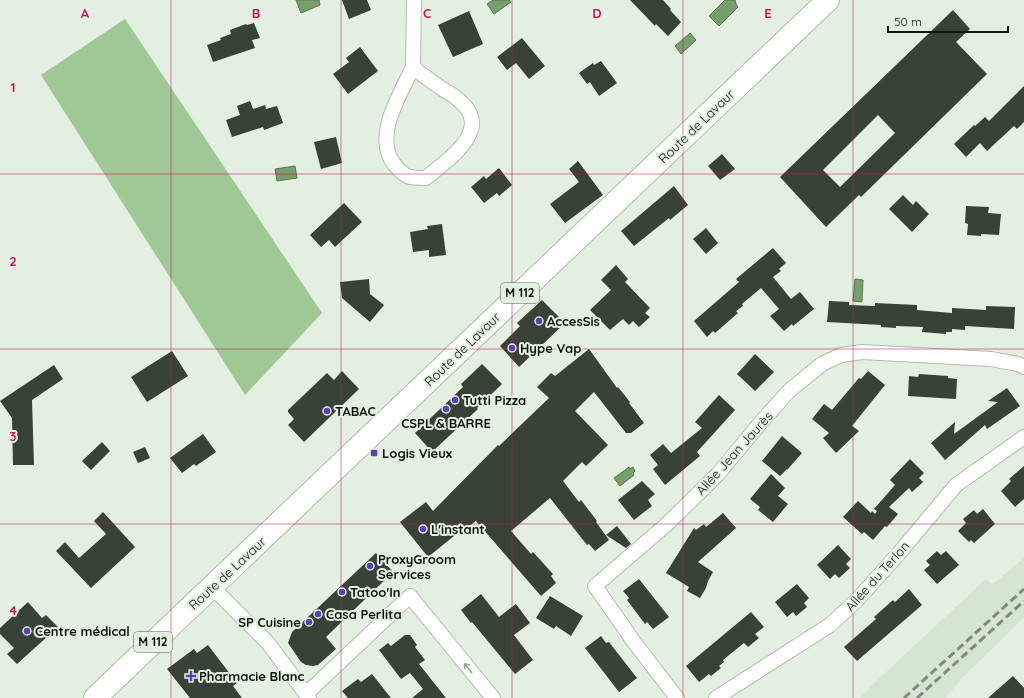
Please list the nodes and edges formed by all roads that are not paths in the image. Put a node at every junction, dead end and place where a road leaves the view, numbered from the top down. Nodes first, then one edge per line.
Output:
1 (414, 0) edge
2 (828, 0) edge
3 (414, 67) junction
4 (1024, 367) edge
5 (1024, 437) edge
6 (212, 587) junction
7 (308, 696) edge
8 (95, 698) edge
9 (493, 698) edge
10 (677, 698) edge
11 (716, 698) edge

1 - 3 street
2 - 6 main road, Route de Lavaur / M 112
3 - 3 street
4 - 10 street, Allée Jean Jaurès
5 - 11 street, Allée du Terlon
6 - 7 street
6 - 8 main road, Route de Lavaur / M 112
9 -> 7 street

